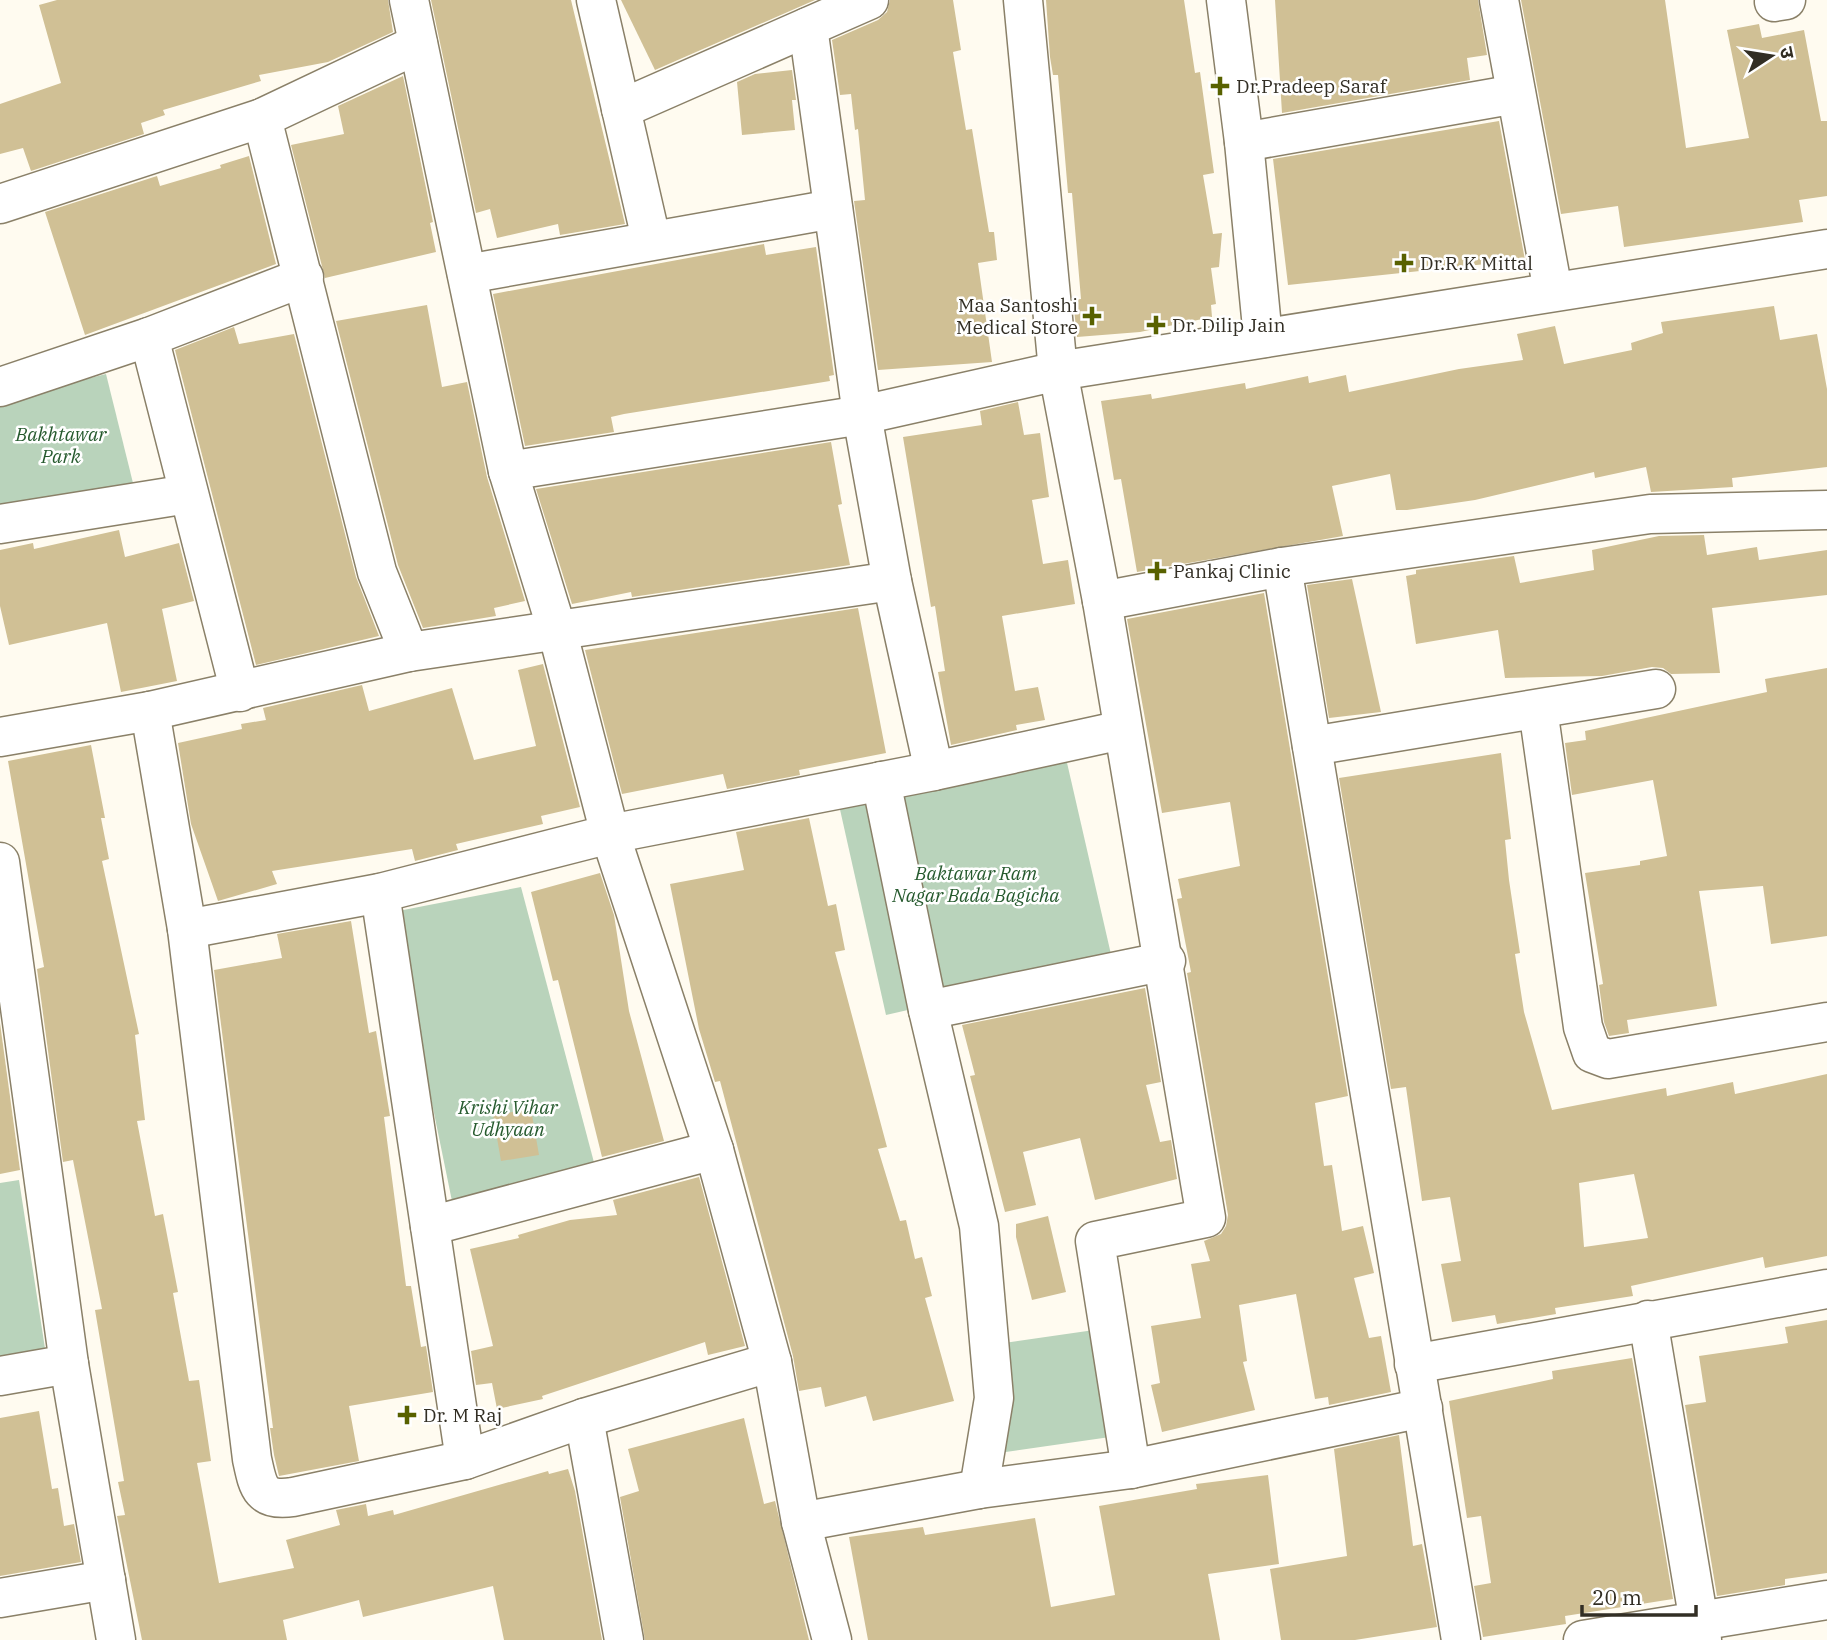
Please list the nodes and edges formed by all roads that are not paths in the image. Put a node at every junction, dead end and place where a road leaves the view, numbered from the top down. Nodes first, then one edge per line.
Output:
1 (409, 0) edge
2 (596, 0) edge
3 (869, 0) edge
4 (1023, 0) edge
5 (1226, 0) edge
6 (1499, 0) edge
7 (808, 27) junction
8 (418, 44) junction
9 (1516, 94) junction
10 (621, 109) junction
11 (261, 118) junction
12 (1244, 142) junction
13 (0, 204) edge
14 (833, 209) junction
15 (651, 239) junction
16 (1827, 248) edge
17 (467, 274) junction
18 (304, 277) junction
19 (1553, 291) junction
20 (149, 337) junction
21 (1263, 338) junction
22 (1058, 372) junction
23 (0, 387) edge
24 (862, 415) junction
25 (508, 471) junction
26 (188, 494) junction
27 (1827, 510) edge
28 (0, 524) edge
29 (1282, 567) junction
30 (892, 581) junction
31 (1102, 601) junction
32 (558, 630) junction
33 (409, 652) junction
34 (1656, 689) dead end
35 (240, 692) junction
36 (1538, 709) junction
37 (150, 711) junction
38 (1122, 730) junction
39 (0, 737) edge
40 (1311, 746) junction
41 (934, 771) junction
42 (881, 781) junction
43 (610, 834) junction
44 (0, 862) edge
45 (380, 893) junction
46 (187, 929) junction
47 (1166, 961) junction
48 (928, 1010) junction
49 (1827, 1022) edge
50 (714, 1150) junction
51 (430, 1226) junction
52 (1827, 1289) edge
53 (1648, 1320) junction
54 (772, 1362) junction
55 (69, 1364) junction
56 (1414, 1364) junction
57 (0, 1376) edge
58 (1423, 1408) junction
59 (584, 1418) junction
60 (466, 1460) junction
61 (1131, 1469) junction
62 (979, 1489) junction
63 (801, 1522) junction
64 (106, 1580) junction
65 (0, 1598) edge
66 (1827, 1600) edge
67 (1700, 1630) edge
68 (116, 1640) edge
69 (624, 1640) edge
70 (832, 1640) edge
71 (1461, 1640) edge
72 (1583, 1640) edge

1 - 8 street
2 - 10 street
3 - 7 street
4 - 22 street
5 - 12 street
6 - 9 street
7 - 10 street
7 - 14 street
8 - 11 street
8 - 17 street
9 - 12 street
9 - 19 street
10 - 15 street
11 - 13 street
11 - 18 street
12 - 21 street
14 - 15 street
14 - 24 street
15 - 17 street
16 - 19 street
17 - 25 street
18 - 20 street
18 - 33 street
19 - 21 street
20 - 23 street
20 - 26 street
21 - 22 street
22 - 24 street
22 - 31 street
24 - 25 street
24 - 30 street
25 - 32 street
26 - 28 street
26 - 35 street
27 - 29 street
29 - 31 street
29 - 40 street
30 - 32 street
30 - 41 street
31 - 38 street
32 - 33 street
32 - 43 street
33 - 35 street
34 - 36 street
35 - 37 street
36 - 40 street
36 - 49 street
37 - 39 street
37 - 46 street
38 - 41 street
38 - 47 street
40 - 56 street
41 - 42 street
42 - 43 street
42 - 48 street
43 - 45 street
43 - 50 street
44 - 55 street
45 - 46 street
45 - 51 street
46 - 60 street
47 - 48 street
47 - 61 street
48 - 62 street
50 - 51 street
50 - 54 street
51 - 60 street
52 - 53 street
53 - 56 street
53 - 67 street
54 - 59 street
54 - 63 street
55 - 57 street
55 - 64 street
56 - 58 street
58 - 61 street
58 - 71 street
59 - 60 street
59 - 69 street
61 - 62 street
62 - 63 street
63 - 70 street
64 - 65 street
64 - 68 street
66 - 67 street
67 - 72 street

